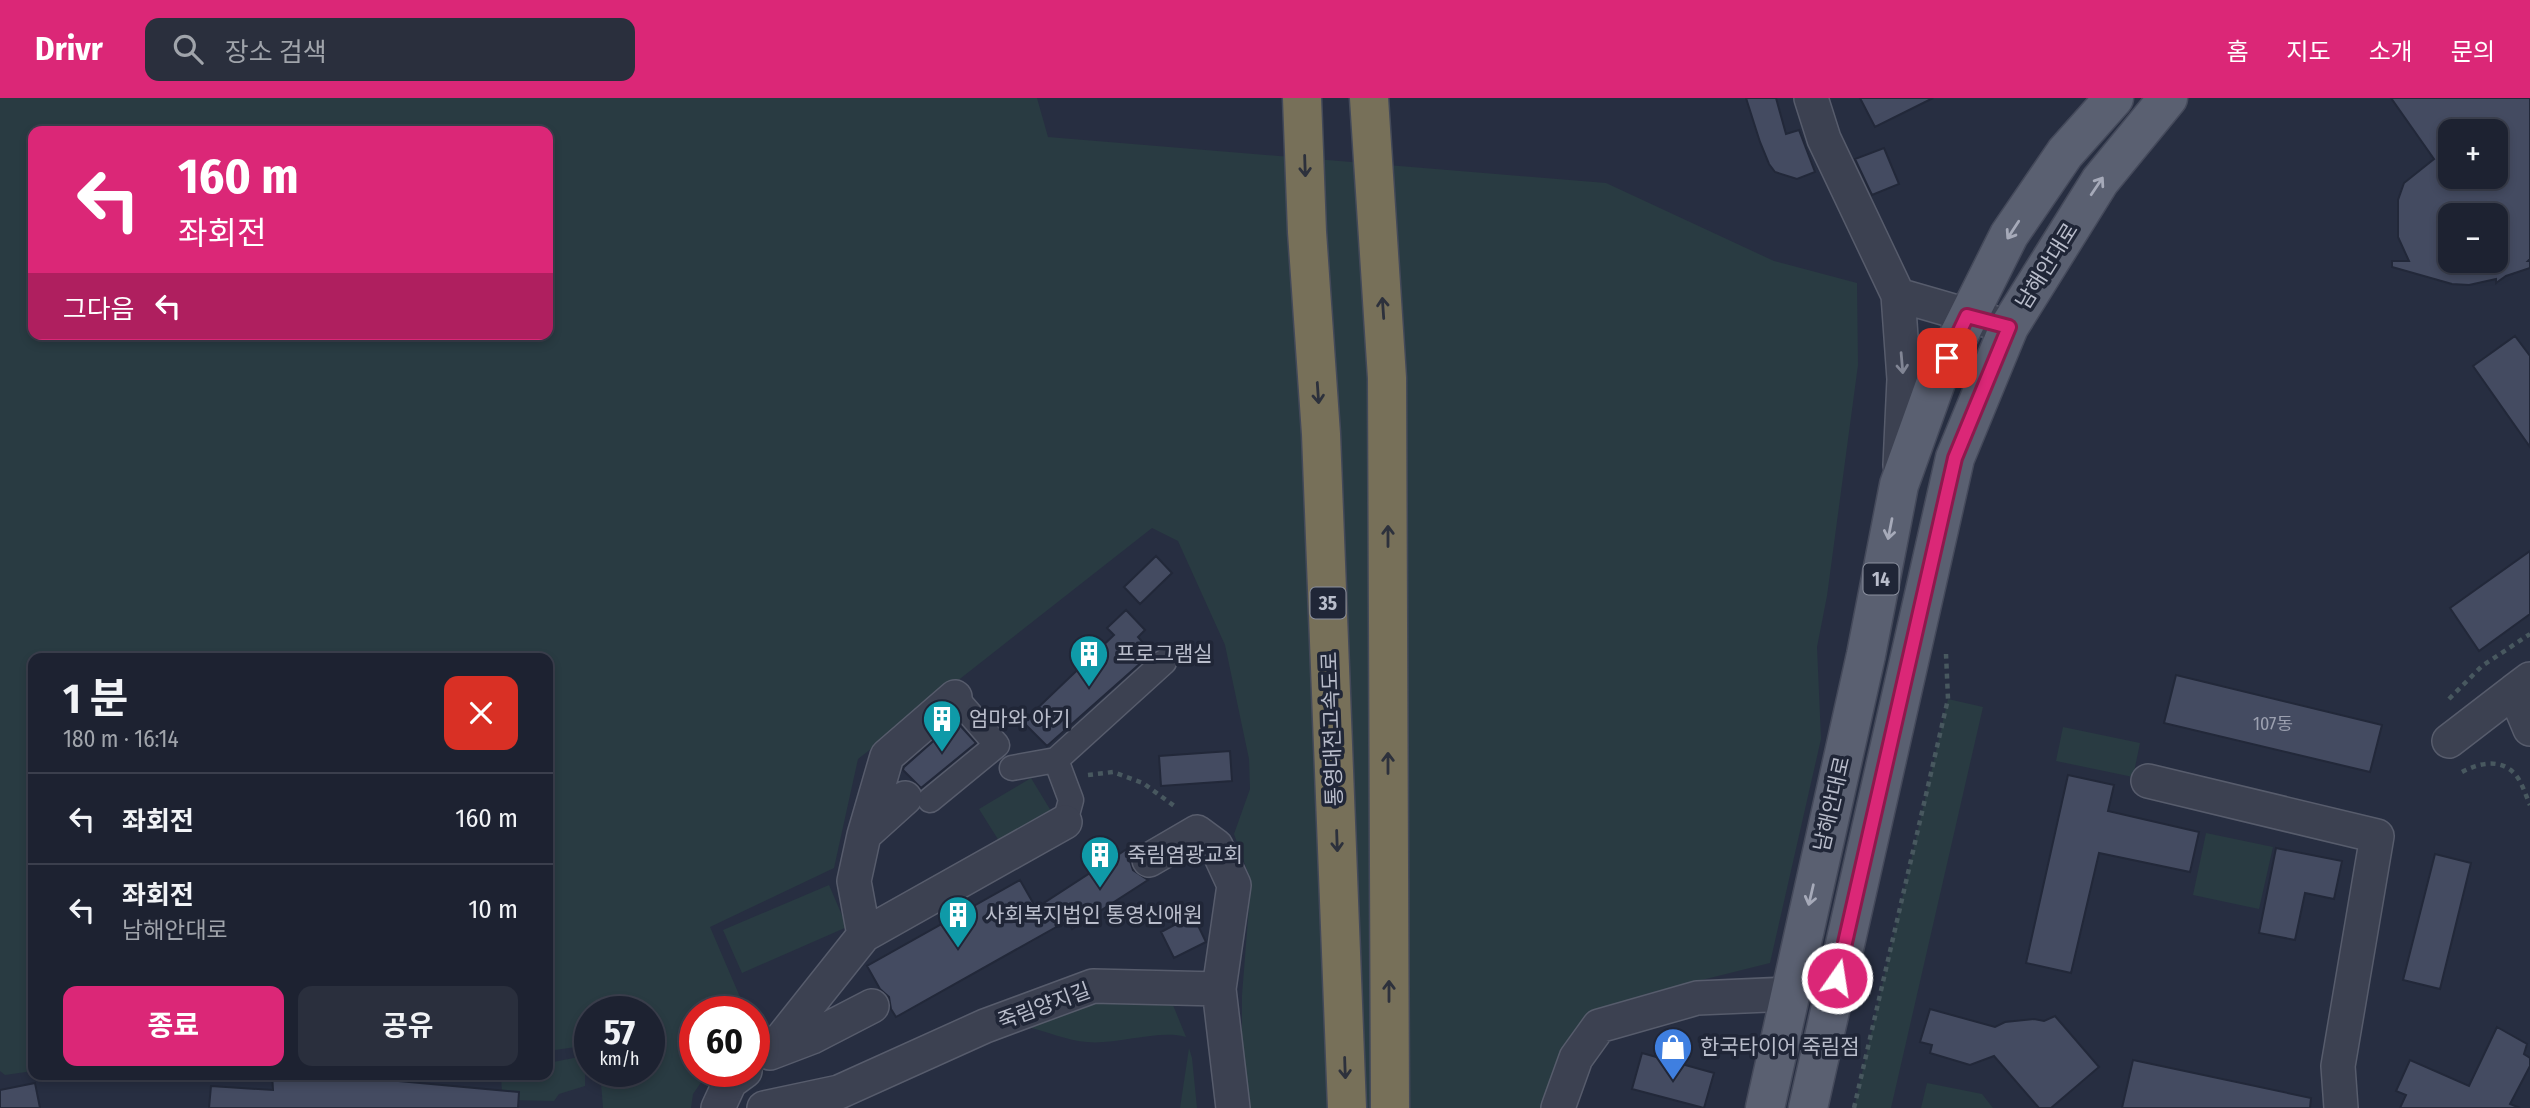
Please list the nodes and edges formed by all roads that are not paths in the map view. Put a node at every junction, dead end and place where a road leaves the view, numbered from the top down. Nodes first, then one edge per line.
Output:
1 (1302, 98) edge
2 (1369, 98) edge
3 (1811, 98) edge
4 (2114, 98) edge
5 (2168, 98) edge
6 (1898, 295) junction
7 (1967, 316) junction
8 (2009, 327) junction
9 (1899, 485) junction
10 (1164, 662) dead end
11 (2522, 685) edge
12 (955, 697) joint
13 (2530, 729) edge
14 (2449, 741) dead end
15 (1012, 768) dead end
16 (1059, 769) junction
17 (2148, 781) dead end
18 (918, 799) joint
19 (1065, 822) joint
20 (864, 835) junction
21 (1149, 860) dead end
22 (864, 935) junction
23 (1219, 989) junction
24 (1789, 994) junction
25 (872, 1006) dead end
26 (770, 1047) edge
27 (770, 1057) edge
28 (728, 1087) edge
29 (718, 1108) edge
30 (764, 1108) edge
31 (1233, 1108) edge
32 (1347, 1108) edge
33 (1390, 1108) edge
34 (1559, 1108) edge
35 (1765, 1108) edge
36 (1808, 1108) edge
37 (2342, 1108) edge

1 -> 32 highway, 통영대전고속도로 / 35
33 -> 2 highway
3 - 6 street
4 -> 7 main road, 남해안대로 / 14
8 -> 5 main road, 남해안대로 / 14
6 - 7 street
6 -> 9 street
7 - 8 street
7 - 9 main road, 남해안대로 / 14
8 - 36 main road, 남해안대로 / 14
9 -> 24 main road, 남해안대로 / 14
10 - 16 street
11 - 13 street
11 - 14 street
12 - 18 street
12 - 20 street
15 - 16 street
16 - 19 street
17 - 37 street
18 - 20 street
19 - 22 street
20 - 22 street
21 - 23 street
22 - 26 street
23 - 30 street, 죽림양지길
23 - 31 street
24 - 34 street
24 - 35 main road, 남해안대로 / 14
25 - 27 street
28 - 29 street

